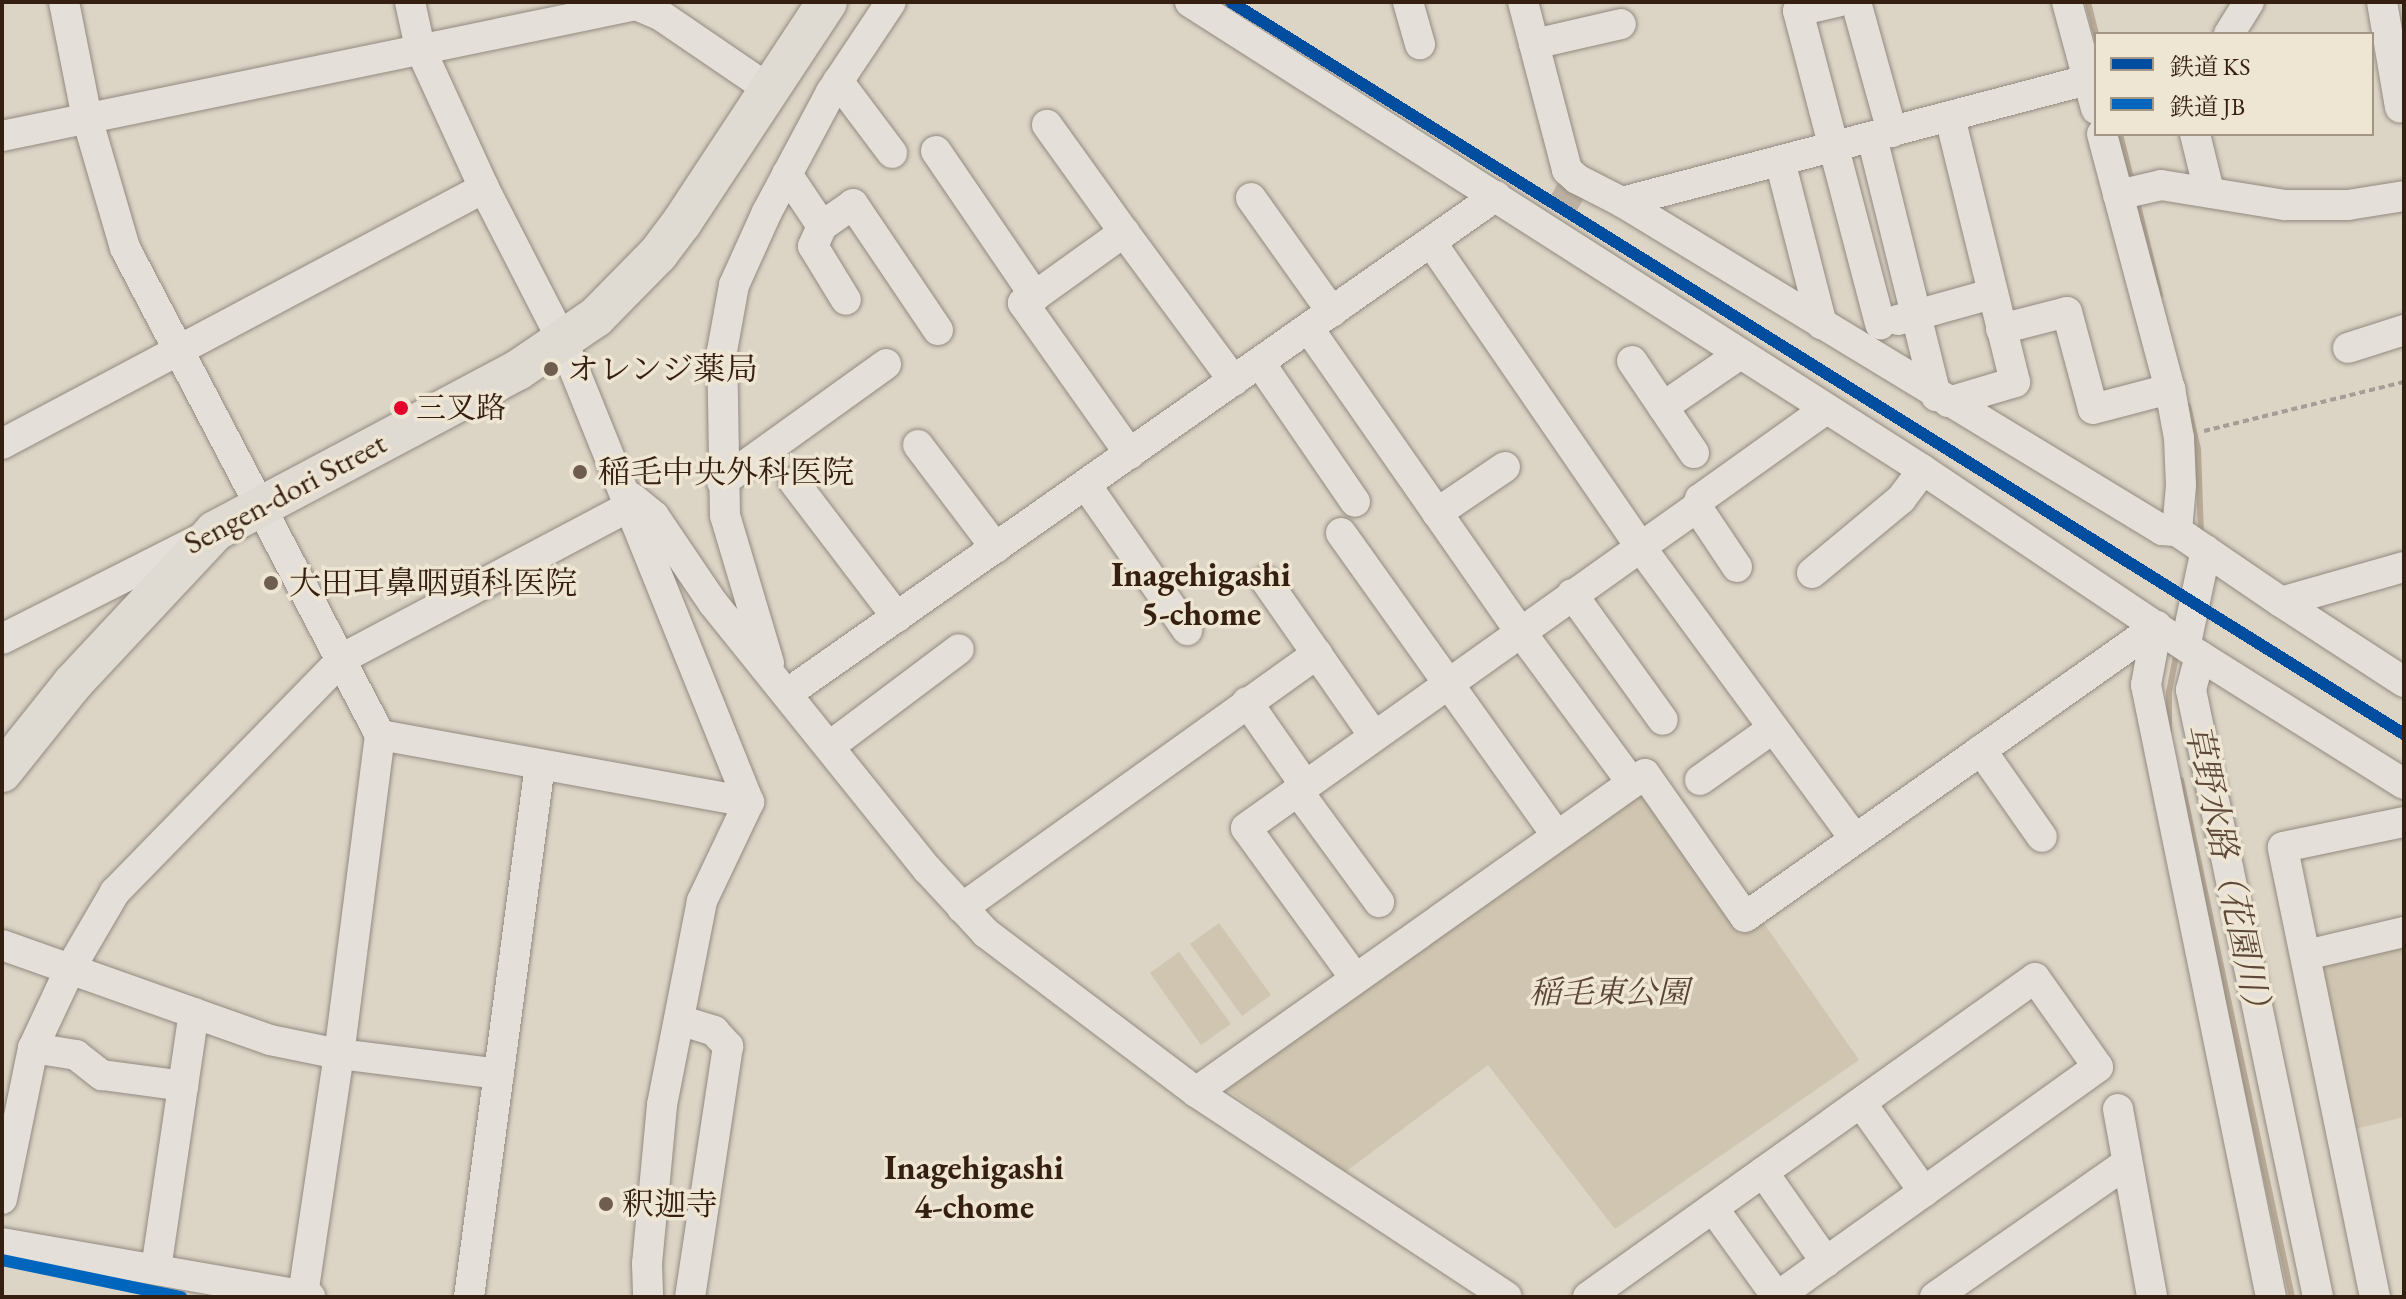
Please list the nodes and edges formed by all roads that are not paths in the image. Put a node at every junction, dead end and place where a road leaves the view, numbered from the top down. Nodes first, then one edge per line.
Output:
1 (64, 2) edge
2 (410, 2) edge
3 (827, 2) edge
4 (891, 2) edge
5 (1190, 2) edge
6 (1408, 2) edge
7 (1523, 2) edge
8 (1837, 2) edge
9 (1856, 2) edge
10 (2067, 2) edge
11 (2249, 2) edge
12 (2382, 2) edge
13 (637, 3) edge
14 (1621, 24) dead end
15 (2230, 32) edge
16 (1420, 44) dead end
17 (1534, 44) junction
18 (420, 48) junction
19 (2092, 78) edge
20 (838, 81) junction
21 (770, 90) junction
22 (2400, 107) dead end
23 (1950, 117) junction
24 (87, 118) junction
25 (1047, 125) dead end
26 (1882, 135) junction
27 (2, 136) edge
28 (2103, 136) edge
29 (2195, 136) edge
30 (1836, 146) junction
31 (936, 151) dead end
32 (892, 153) dead end
33 (1780, 161) junction
34 (787, 174) junction
35 (484, 188) junction
36 (2209, 191) junction
37 (2118, 195) junction
38 (1496, 196) junction
39 (2404, 196) edge
40 (1251, 198) dead end
41 (1565, 202) junction
42 (1622, 202) junction
43 (822, 226) junction
44 (1124, 232) junction
45 (1431, 242) junction
46 (1992, 294) junction
47 (1035, 296) junction
48 (846, 300) dead end
49 (1916, 315) junction
50 (1320, 320) junction
51 (1880, 324) junction
52 (2001, 329) junction
53 (938, 330) dead end
54 (2404, 330) edge
55 (1830, 331) junction
56 (563, 342) junction
57 (2348, 348) dead end
58 (178, 351) junction
59 (1740, 354) junction
60 (1632, 361) dead end
61 (1260, 363) junction
62 (886, 364) dead end
63 (1234, 381) junction
64 (2170, 389) junction
65 (1942, 399) junction
66 (1663, 407) junction
67 (1826, 409) junction
68 (2, 444) edge
69 (918, 445) dead end
70 (1694, 453) dead end
71 (1130, 454) junction
72 (1505, 467) dead end
73 (1923, 470) junction
74 (722, 482) junction
75 (794, 482) dead end
76 (1086, 485) junction
77 (628, 499) junction
78 (1355, 502) dead end
79 (261, 507) junction
80 (1697, 507) junction
81 (1437, 513) junction
82 (215, 531) junction
83 (2177, 531) junction
84 (1341, 533) dead end
85 (1639, 545) junction
86 (996, 548) junction
87 (2206, 550) junction
88 (1737, 567) dead end
89 (2404, 567) edge
90 (1812, 573) dead end
91 (1266, 581) dead end
92 (1572, 594) junction
93 (2281, 602) junction
94 (897, 617) junction
95 (2157, 626) junction
96 (1187, 630) dead end
97 (1520, 631) junction
98 (2, 639) edge
99 (959, 649) dead end
100 (2193, 649) junction
101 (1317, 654) junction
102 (343, 658) junction
103 (2404, 682) edge
104 (1447, 683) junction
105 (781, 685) junction
106 (1247, 702) junction
107 (1663, 720) dead end
108 (1772, 729) junction
109 (380, 735) junction
110 (1374, 736) junction
111 (830, 746) junction
112 (1981, 750) junction
113 (540, 765) junction
114 (2, 772) edge
115 (1700, 780) dead end
116 (1632, 783) junction
117 (2404, 784) edge
118 (1301, 788) junction
119 (749, 802) junction
120 (2404, 822) edge
121 (1557, 836) junction
122 (2042, 837) dead end
123 (1855, 839) junction
124 (1379, 902) dead end
125 (962, 908) junction
126 (2404, 932) edge
127 (2, 945) edge
128 (2306, 955) junction
129 (70, 969) junction
130 (1355, 978) junction
131 (194, 1013) junction
132 (679, 1020) junction
133 (33, 1048) junction
134 (339, 1054) junction
135 (499, 1074) junction
136 (183, 1086) junction
137 (1196, 1092) junction
138 (1861, 1103) junction
139 (2118, 1109) dead end
140 (2127, 1163) junction
141 (1763, 1172) junction
142 (1924, 1192) junction
143 (2, 1199) edge
144 (1713, 1208) junction
145 (2, 1243) edge
146 (1826, 1262) junction
147 (156, 1269) junction
148 (306, 1296) edge
149 (469, 1297) edge
150 (648, 1297) edge
151 (690, 1297) edge
152 (1507, 1297) edge
153 (1588, 1297) edge
154 (1777, 1297) edge
155 (1935, 1297) edge
156 (2152, 1297) edge
157 (2271, 1297) edge
158 (2318, 1297) edge
159 (2375, 1297) edge

1 - 24 street
2 - 18 street
3 - 21 main road, Sengen-dori Street
4 - 20 street
5 - 38 street
6 - 16 street
7 - 17 street
8 - 30 street
9 - 26 street
10 - 19 street
11 - 15 street
12 - 22 street
13 - 18 street
13 - 21 street
14 - 17 street
17 - 41 street
18 - 24 street
18 - 35 street
19 - 23 street
20 - 32 street
20 - 34 street
21 - 56 main road, Sengen-dori Street
23 - 26 street
23 - 46 street
24 - 27 street
24 - 58 street
25 - 44 street
26 - 30 street
26 - 49 street
28 - 37 street
29 - 36 street
30 - 33 street
30 - 51 street
31 - 47 street
33 - 42 street
33 - 55 street
34 - 43 street
34 - 74 street
35 - 56 street
35 - 58 street
36 - 37 street
36 - 39 street
37 - 64 street
38 - 41 street
38 - 45 street
40 - 50 street
41 - 42 street
41 - 59 street
42 - 55 street
43 - 48 street
43 - 53 street
44 - 47 street
44 - 63 street
45 - 50 street
45 - 85 street
46 - 49 street
46 - 52 street
47 - 71 street
49 - 51 street
49 - 65 street
50 - 61 street
50 - 81 street
51 - 55 street
52 - 64 street
52 - 65 street
54 - 57 street
55 - 65 street
56 - 77 street
56 - 79 main road, Sengen-dori Street
58 - 68 street
58 - 79 street
59 - 66 street
59 - 67 street
60 - 66 street
61 - 63 street
61 - 78 street
62 - 74 street
63 - 71 street
64 - 83 street
65 - 83 street
66 - 70 street
67 - 73 street
67 - 80 street
69 - 86 street
71 - 76 street
72 - 81 street
73 - 90 street
73 - 95 street
74 - 105 street
75 - 94 street
76 - 86 street
76 - 96 street
77 - 102 street
77 - 105 street
77 - 119 street
79 - 82 main road, Sengen-dori Street
79 - 102 street
80 - 85 street
80 - 88 street
81 - 97 street
82 - 98 street, Sengen-dori Street
82 - 114 main road
83 - 87 street
84 - 104 street
85 - 92 street
85 - 108 street
86 - 94 street
87 - 93 street
87 - 100 street
89 - 93 street
91 - 101 street
92 - 97 street
92 - 107 street
93 - 103 street
94 - 105 street
95 - 100 street
95 - 112 street
95 - 157 street
97 - 104 street
97 - 116 street
99 - 111 street
100 - 117 street
100 - 158 street
101 - 106 street
101 - 110 street
102 - 109 street
102 - 129 street
104 - 110 street
104 - 121 street
105 - 111 street
106 - 118 street
106 - 125 street
108 - 115 street
108 - 123 street
109 - 113 street
109 - 134 street
110 - 118 street
111 - 125 street
112 - 122 street
112 - 123 street
113 - 119 street
113 - 135 street
116 - 121 street
116 - 123 street
118 - 124 street
118 - 130 street
119 - 132 street
120 - 128 street
121 - 130 street
125 - 137 street
126 - 128 street
127 - 129 street
128 - 159 street
129 - 131 street
129 - 133 street
130 - 137 street
131 - 134 street
131 - 136 street
132 - 150 street
132 - 151 street
133 - 136 street
133 - 143 street
134 - 135 street
134 - 148 street
135 - 149 street
136 - 147 street
137 - 152 street
138 - 141 street
138 - 142 street
138 - 142 street
139 - 140 street
140 - 155 street
140 - 156 street
141 - 144 street
141 - 146 street
142 - 146 street
144 - 153 street
144 - 154 street
145 - 147 street
146 - 154 street
147 - 148 street

